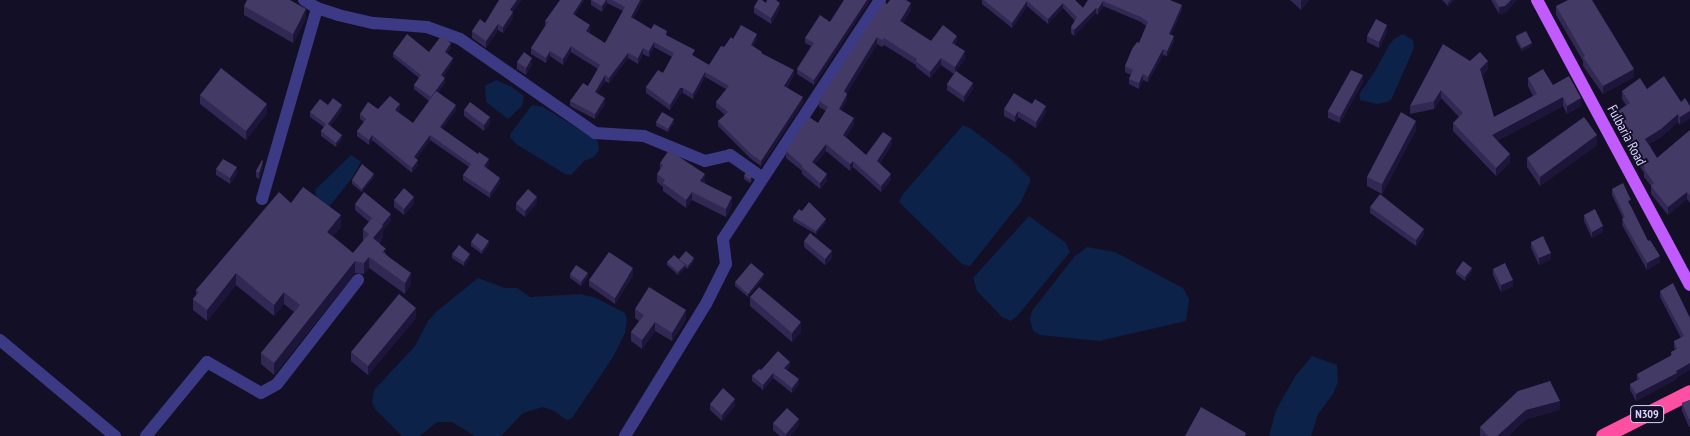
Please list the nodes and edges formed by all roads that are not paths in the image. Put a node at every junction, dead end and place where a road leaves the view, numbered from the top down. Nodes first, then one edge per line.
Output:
1 (304, 0) edge
2 (880, 0) edge
3 (1537, 0) edge
4 (317, 8) junction
5 (762, 177) junction
6 (262, 199) dead end
7 (358, 280) dead end
8 (1690, 285) edge
9 (0, 340) edge
10 (1690, 392) edge
11 (115, 436) edge
12 (146, 436) edge
13 (625, 436) edge
14 (1603, 436) edge

1 - 4 street
2 - 5 street
3 - 8 main road, Fulbaria Road
4 - 5 street
4 - 6 street
5 - 13 street
7 - 12 street
9 - 11 street
10 - 14 highway, N309

